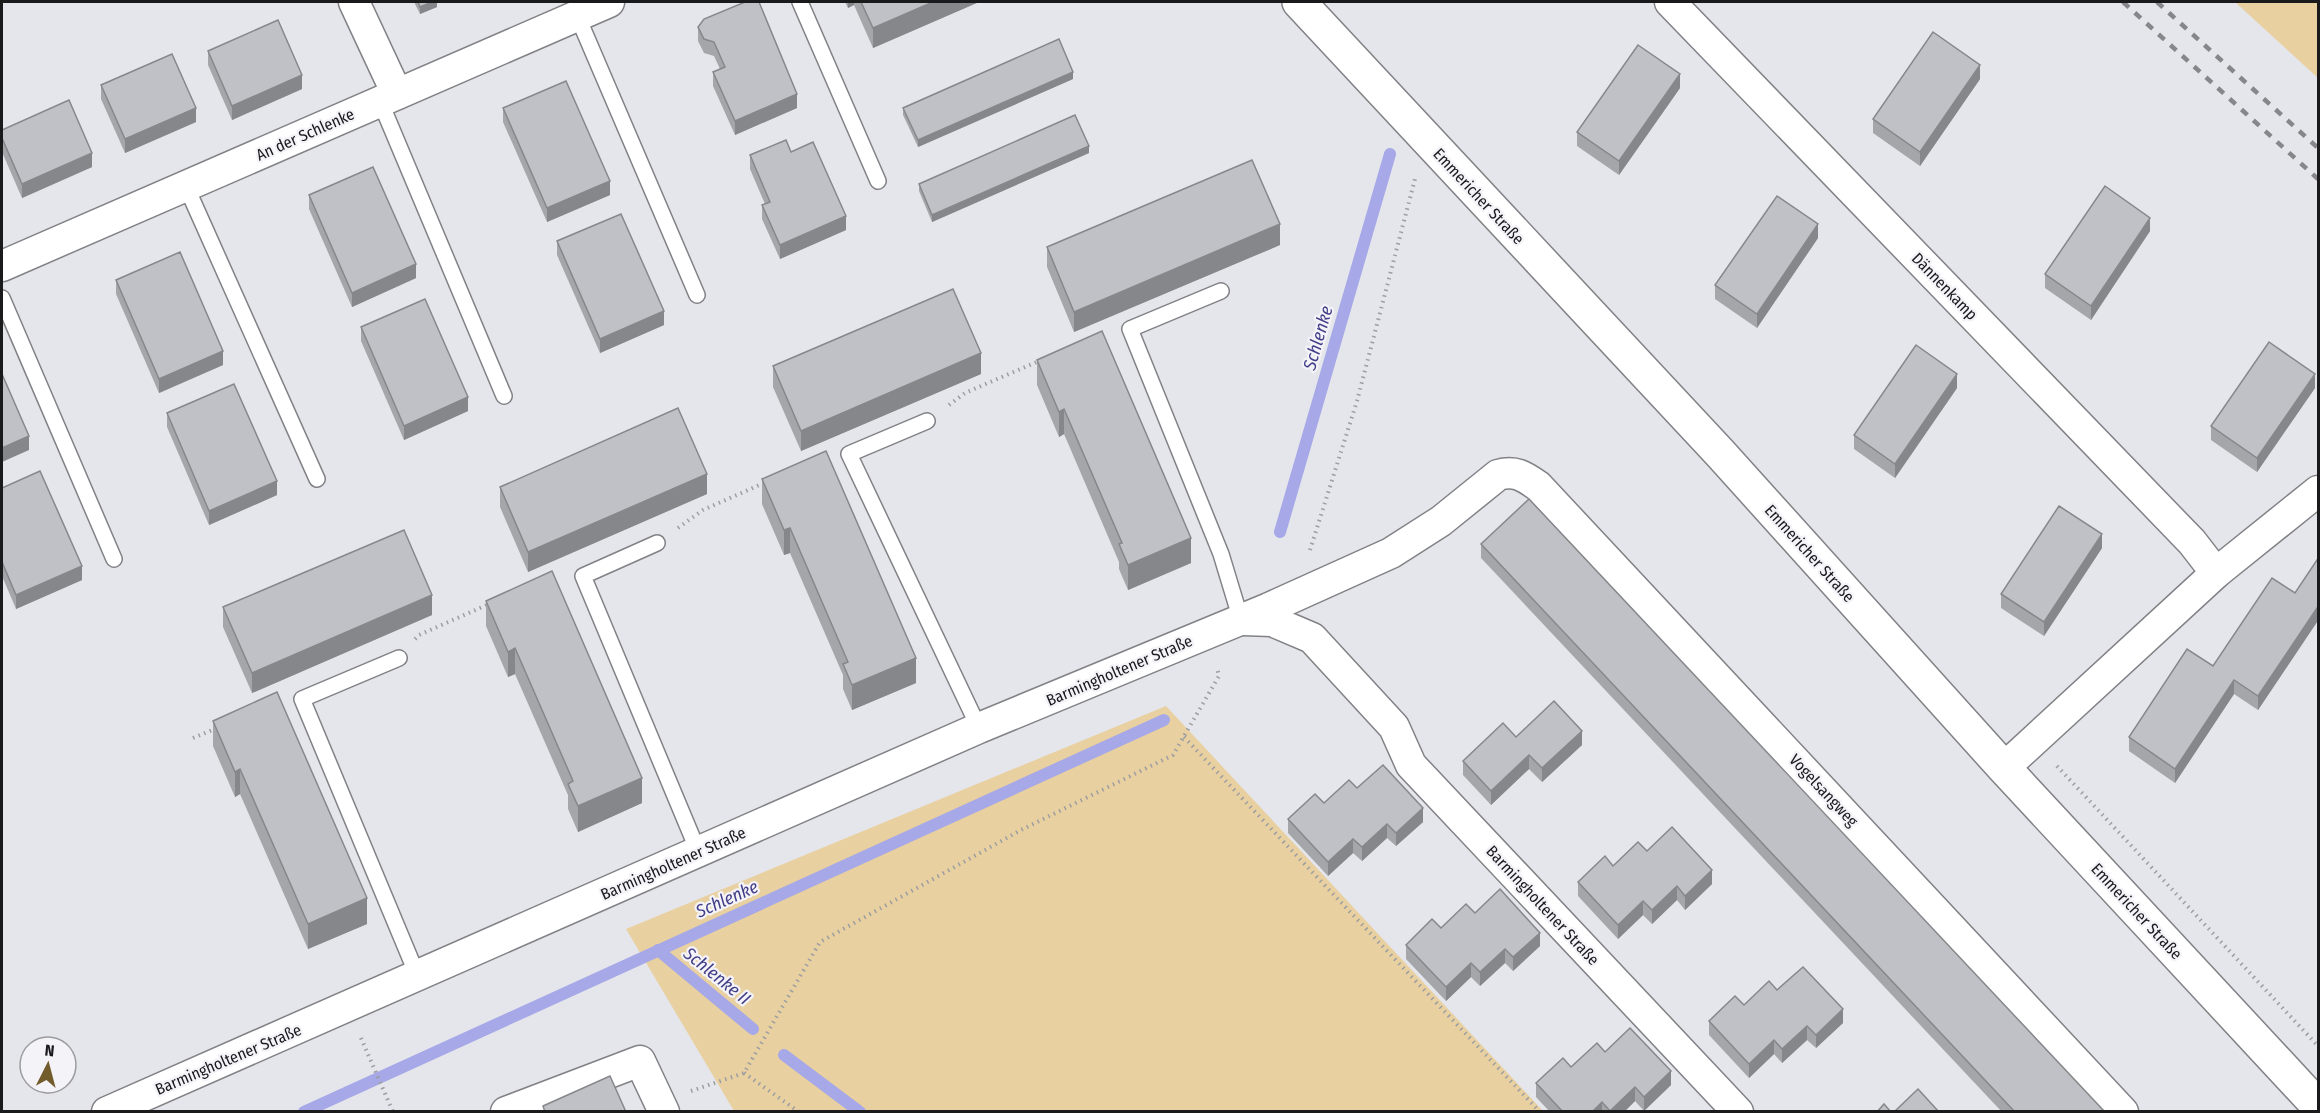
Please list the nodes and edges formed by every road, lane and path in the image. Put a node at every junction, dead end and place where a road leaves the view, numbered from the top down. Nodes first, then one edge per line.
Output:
1 (354, 2) edge
2 (609, 2) edge
3 (800, 2) edge
4 (1299, 2) edge
5 (1670, 2) edge
6 (577, 15) junction
7 (388, 98) junction
8 (1431, 144) junction
9 (878, 181) dead end
10 (186, 186) junction
11 (2, 266) edge
12 (1221, 291) dead end
13 (698, 295) dead end
14 (2, 298) edge
15 (1042, 360) edge
16 (504, 396) dead end
17 (927, 420) joint
18 (1520, 474) joint
19 (317, 479) dead end
20 (774, 479) edge
21 (2319, 491) edge
22 (657, 543) joint
23 (1307, 557) dead end
24 (114, 559) dead end
25 (2216, 573) junction
26 (491, 603) edge
27 (1241, 620) junction
28 (1209, 632) junction
29 (399, 658) joint
30 (225, 724) edge
31 (980, 728) junction
32 (1184, 737) junction
33 (193, 738) dead end
34 (2004, 768) junction
35 (699, 851) junction
36 (418, 977) junction
37 (371, 1062) dead end
38 (744, 1072) junction
39 (2319, 1106) edge
40 (662, 1107) edge
41 (107, 1112) edge
42 (393, 1112) edge
43 (506, 1112) edge
44 (799, 1112) edge
45 (1540, 1112) edge
46 (1738, 1112) edge
47 (2123, 1112) edge

1 - 7 street
2 - 6 street, An der Schlenke
3 - 9 lane
4 - 8 main road, Emmericher Straße
5 - 25 street, Dännenkamp
6 - 7 street, An der Schlenke
6 - 13 lane
7 - 10 street, An der Schlenke
7 - 16 lane
8 - 23 path
8 - 34 main road, Emmericher Straße
10 - 11 street, An der Schlenke
10 - 19 lane
12 - 27 lane
14 - 24 lane
15 - 17 path
17 - 31 lane
18 - 27 street, Barmingholtener Straße
18 - 47 street, Vogelsangweg
20 - 22 path
21 - 25 street
22 - 35 lane
25 - 34 street
26 - 29 path
27 - 28 street, Barmingholtener Straße
27 - 46 street, Barmingholtener Straße
28 - 31 street, Barmingholtener Straße
28 - 32 path
29 - 36 lane
30 - 33 path
31 - 35 street, Barmingholtener Straße
32 - 38 path
32 - 45 path
34 - 39 main road, Emmericher Straße
35 - 36 street, Barmingholtener Straße
36 - 41 street, Barmingholtener Straße
37 - 42 path
38 - 40 path
38 - 44 path
40 - 43 street

